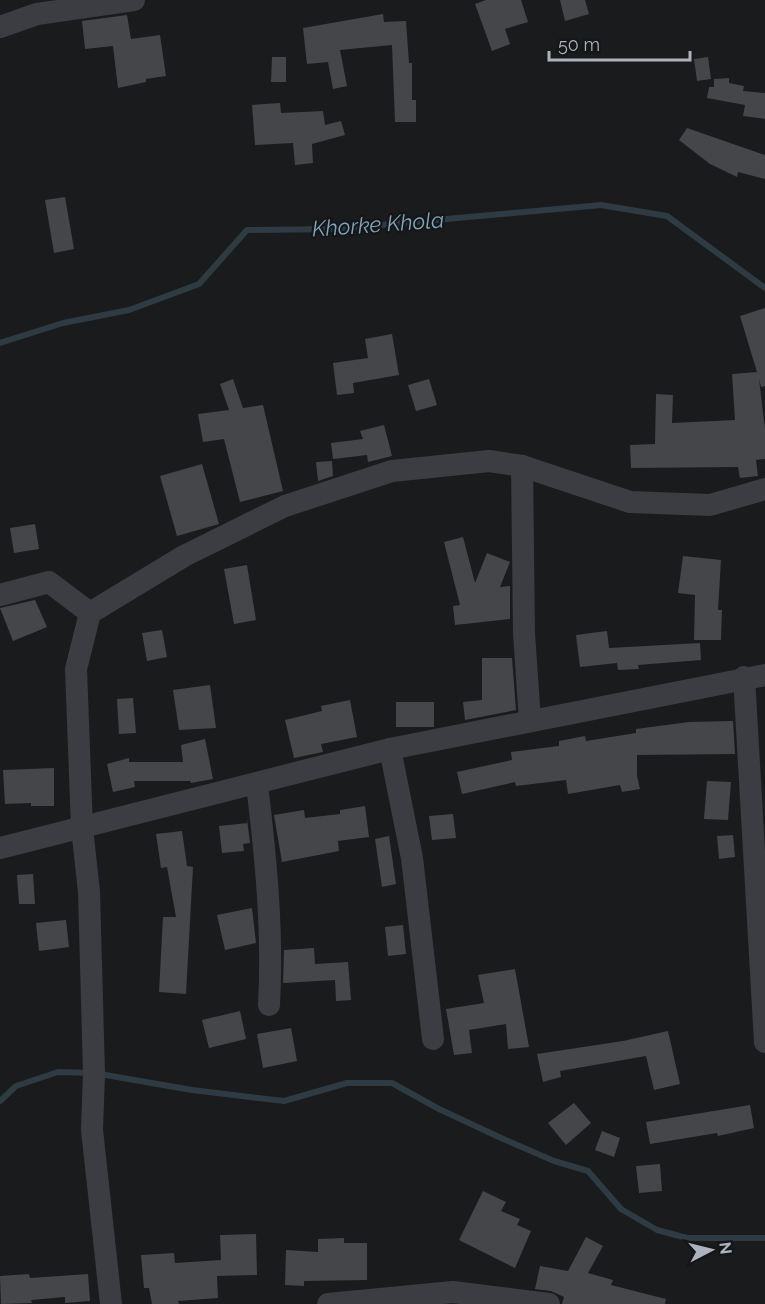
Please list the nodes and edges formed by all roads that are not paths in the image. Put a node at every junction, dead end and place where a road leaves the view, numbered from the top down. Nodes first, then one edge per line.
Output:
1 (134, 0) edge
2 (58, 5) edge
3 (0, 27) edge
4 (522, 466) junction
5 (765, 489) edge
6 (0, 595) edge
7 (90, 613) junction
8 (755, 676) edge
9 (530, 720) junction
10 (390, 749) junction
11 (256, 785) junction
12 (82, 828) junction
13 (0, 848) edge
14 (763, 969) edge
15 (268, 1005) dead end
16 (433, 1039) dead end
17 (765, 1042) edge
18 (111, 1304) edge
19 (328, 1304) edge
20 (549, 1304) edge

1 - 2 street
2 - 3 street
4 - 5 street
4 - 7 street
4 - 9 street
6 - 7 street
7 - 12 street
8 - 9 street
8 - 14 street
9 - 10 street
10 - 11 street
10 - 16 street
11 - 12 street
11 - 15 street
12 - 13 street
12 - 18 street
14 - 17 street
19 - 20 street

